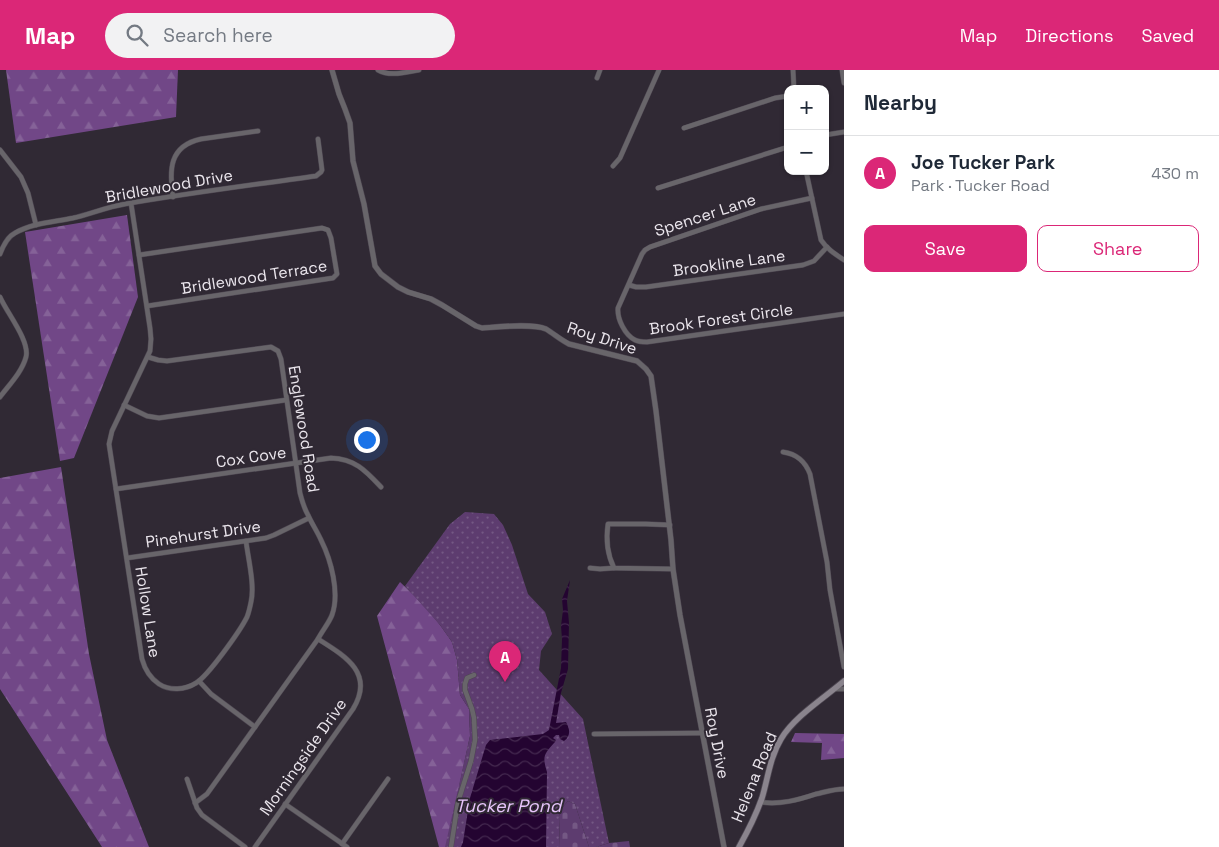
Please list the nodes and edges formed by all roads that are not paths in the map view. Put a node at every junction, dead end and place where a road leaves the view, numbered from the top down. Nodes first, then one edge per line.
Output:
1 (332, 70) edge
2 (378, 70) edge
3 (419, 70) edge
4 (600, 70) edge
5 (659, 70) edge
6 (793, 70) edge
7 (843, 70) edge
8 (597, 78) dead end
9 (844, 83) edge
10 (794, 85) edge
11 (784, 97) edge
12 (684, 128) dead end
13 (258, 131) dead end
14 (844, 132) edge
15 (829, 135) edge
16 (318, 139) dead end
17 (784, 148) edge
18 (0, 150) edge
19 (613, 166) dead end
20 (807, 175) edge
21 (658, 188) dead end
22 (173, 197) junction
23 (812, 198) junction
24 (131, 203) junction
25 (36, 225) junction
26 (826, 247) junction
27 (0, 254) edge
28 (139, 255) junction
29 (844, 260) edge
30 (629, 285) junction
31 (0, 297) edge
32 (146, 306) junction
33 (844, 314) edge
34 (148, 357) junction
35 (0, 397) edge
36 (286, 400) junction
37 (124, 405) junction
38 (782, 452) dead end
39 (295, 463) junction
40 (380, 487) dead end
41 (116, 489) junction
42 (309, 518) junction
43 (670, 525) junction
44 (246, 541) junction
45 (126, 558) junction
46 (590, 568) dead end
47 (614, 568) junction
48 (673, 569) junction
49 (318, 639) junction
50 (844, 667) edge
51 (474, 675) dead end
52 (199, 681) junction
53 (844, 681) edge
54 (835, 689) junction
55 (844, 690) edge
56 (255, 726) junction
57 (702, 733) junction
58 (594, 734) dead end
59 (186, 779) dead end
60 (388, 779) dead end
61 (844, 789) edge
62 (760, 802) junction
63 (195, 803) junction
64 (286, 804) junction
65 (344, 846) edge
66 (245, 847) edge
67 (255, 847) edge
68 (452, 847) edge
69 (724, 847) edge
70 (739, 847) edge

1 - 43 street, Roy Drive
2 - 3 street
4 - 8 street
5 - 19 street
6 - 10 street
7 - 9 street
11 - 12 street
13 - 22 street
14 - 15 street
16 - 22 street, Bridlewood Drive
17 - 21 street
18 - 25 street
20 - 23 street
22 - 24 street, Bridlewood Drive
23 - 26 street
23 - 30 street, Spencer Lane
24 - 25 street, Bridlewood Drive
24 - 28 street
25 - 27 street, Bridlewood Drive
26 - 29 street
26 - 30 street, Brookline Lane
28 - 32 street
28 - 32 street, Bridlewood Terrace
30 - 33 street, Brook Forest Circle
31 - 35 street
32 - 34 street
34 - 36 street, Englewood Road
34 - 37 street, Hollow Lane
36 - 37 street
36 - 39 street, Englewood Road
37 - 41 street, Hollow Lane
38 - 50 street
39 - 40 street, Cox Cove
39 - 41 street, Cox Cove
39 - 42 street, Englewood Road
41 - 45 street, Hollow Lane
42 - 44 street, Pinehurst Drive
42 - 49 street, Englewood Road
43 - 47 street
43 - 48 street, Roy Drive
44 - 45 street, Pinehurst Drive
44 - 52 street
45 - 52 street, Hollow Lane
46 - 47 street
47 - 48 street
48 - 57 street, Roy Drive
49 - 56 street, Englewood Road
49 - 64 street, Morningside Drive
51 - 68 street
52 - 56 street
53 - 54 main road, Helena Road
54 - 55 street
54 - 62 main road, Helena Road
56 - 63 street, Englewood Road
57 - 58 street
57 - 69 street, Roy Drive
59 - 63 street
60 - 65 street
61 - 62 street
62 - 70 main road, Helena Road
63 - 66 street
64 - 65 street
64 - 67 street, Morningside Drive

